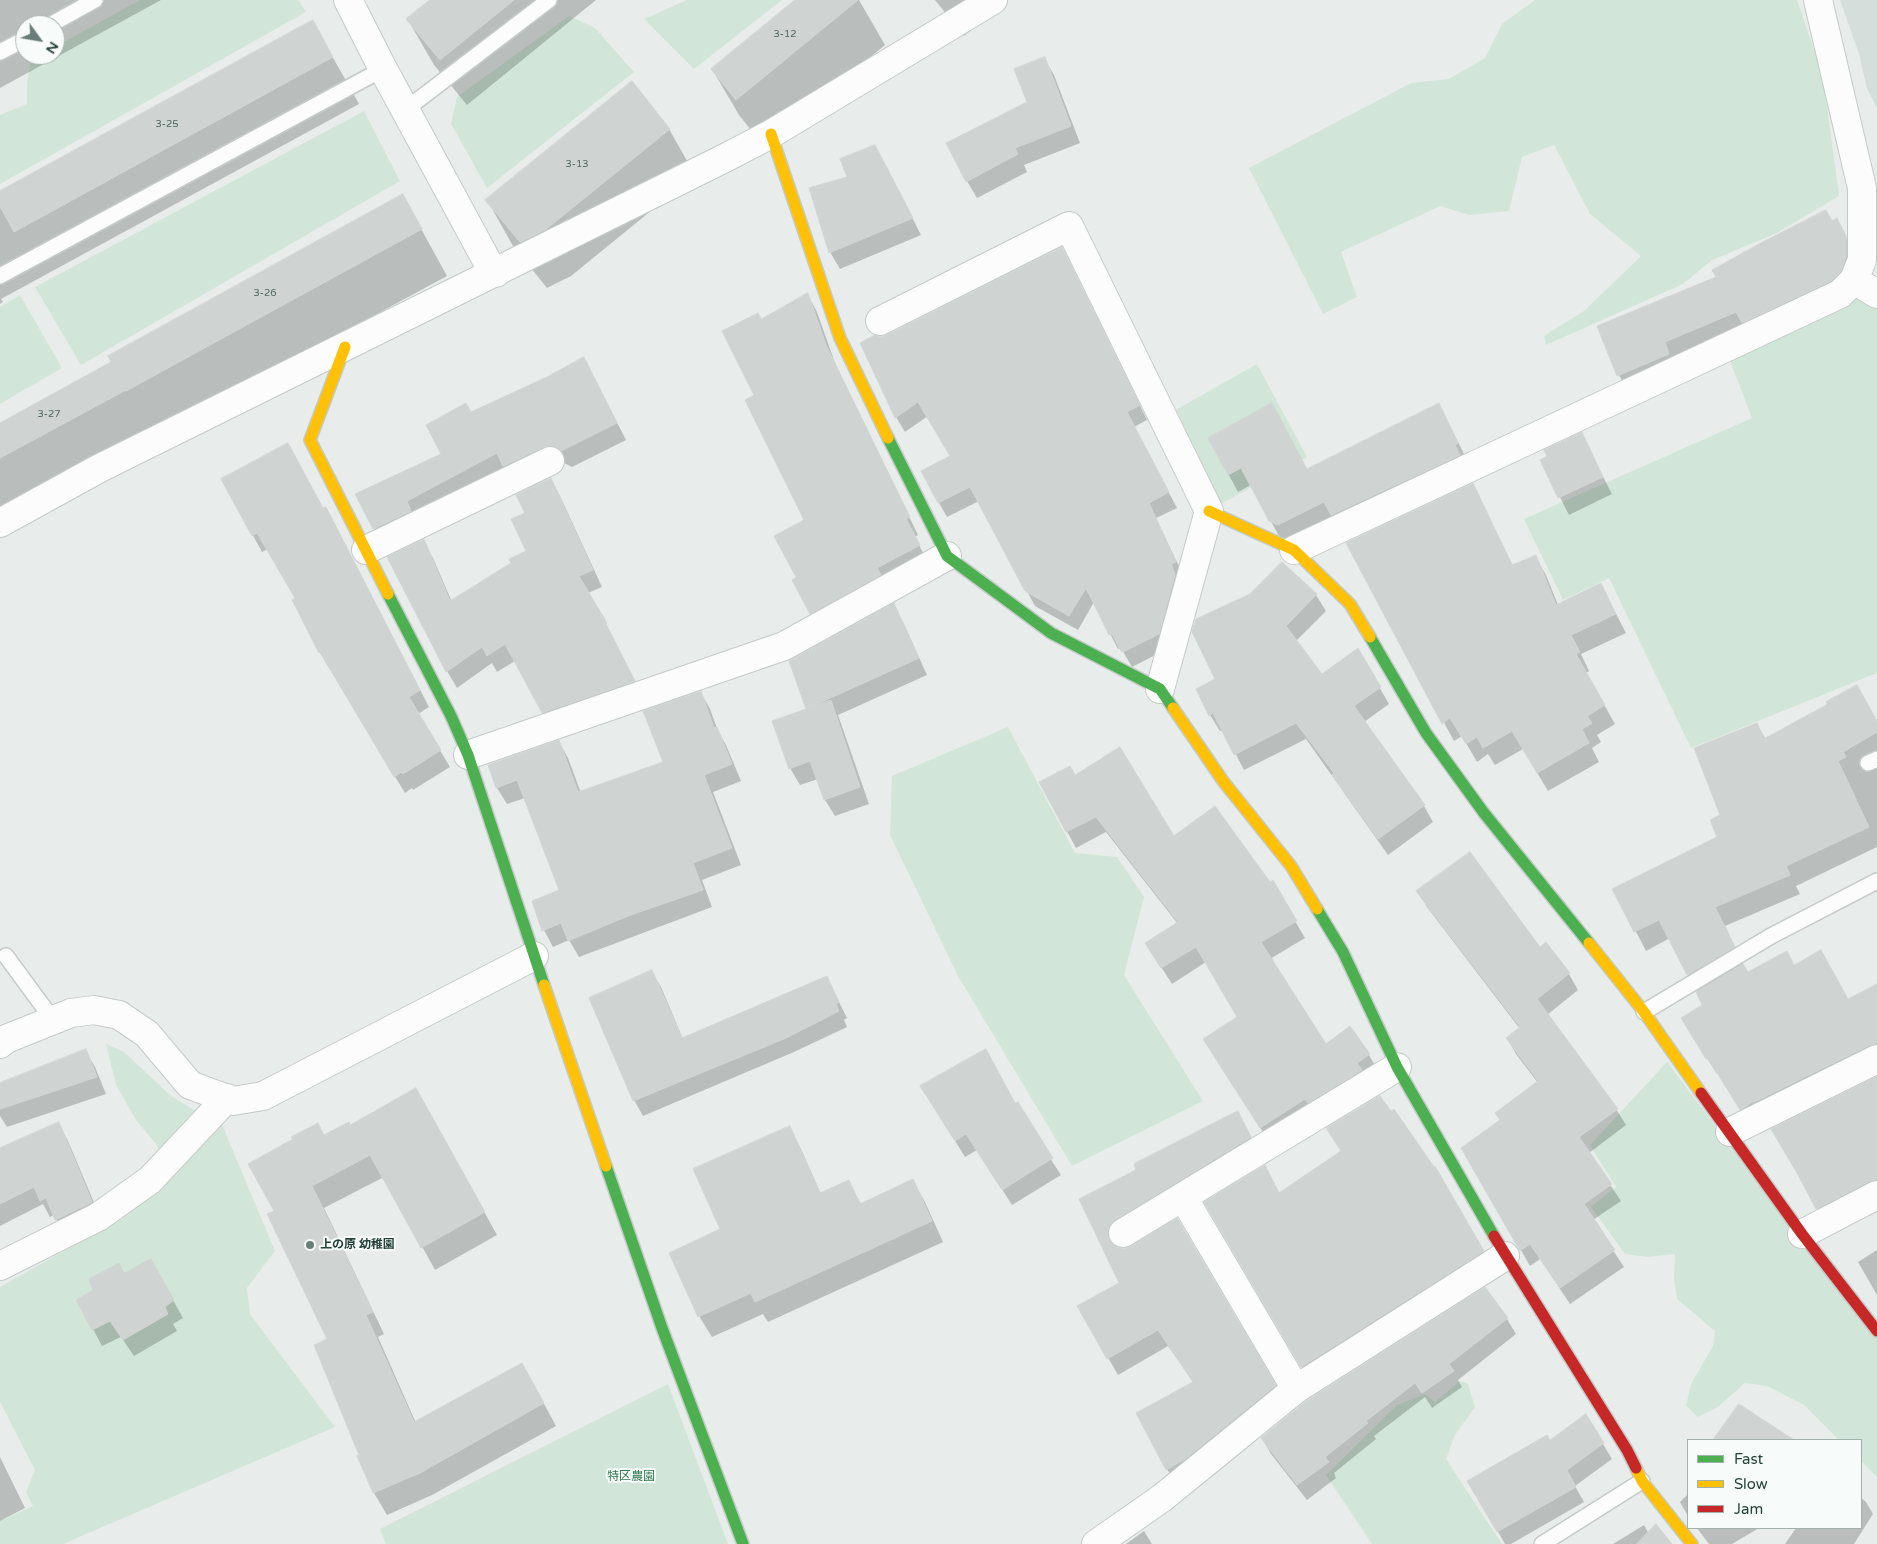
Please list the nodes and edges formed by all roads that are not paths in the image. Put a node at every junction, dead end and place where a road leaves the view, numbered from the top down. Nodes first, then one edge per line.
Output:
1 (95, 0) edge
2 (348, 0) edge
3 (549, 0) edge
4 (994, 0) edge
5 (1818, 0) edge
6 (65, 17) edge
7 (15, 44) edge
8 (0, 52) edge
9 (383, 69) junction
10 (406, 110) junction
11 (771, 134) junction
12 (1870, 193) edge
13 (496, 273) junction
14 (0, 276) edge
15 (1854, 280) junction
16 (1877, 294) edge
17 (880, 321) dead end
18 (345, 347) junction
19 (550, 461) dead end
20 (1209, 511) junction
21 (0, 523) edge
22 (366, 550) junction
23 (1294, 550) junction
24 (947, 556) junction
25 (1160, 689) junction
26 (468, 755) junction
27 (1877, 881) edge
28 (6, 956) dead end
29 (534, 956) junction
30 (1644, 1012) junction
31 (53, 1020) junction
32 (0, 1044) edge
33 (1877, 1058) edge
34 (1396, 1067) junction
35 (227, 1098) junction
36 (1730, 1132) junction
37 (1877, 1195) edge
38 (1183, 1196) junction
39 (1123, 1233) dead end
40 (1802, 1234) junction
41 (1505, 1256) junction
42 (0, 1266) edge
43 (1877, 1331) edge
44 (1296, 1389) junction
45 (1642, 1481) junction
46 (743, 1544) edge
47 (1096, 1544) edge
48 (1542, 1544) edge
49 (1692, 1544) edge

1 - 6 lane
2 - 9 street
3 - 10 lane
4 - 11 street
5 - 12 street
7 - 8 lane
9 - 10 street
9 - 14 lane
10 - 13 street
11 - 13 street
11 - 24 street
12 - 15 street
13 - 18 street
15 - 16 street
15 - 23 street
17 - 20 street
18 - 21 street
18 - 22 street
19 - 22 street
20 - 23 street
20 - 25 street
22 - 26 street
23 - 30 street
24 - 25 street
24 - 26 street
25 - 34 street
26 - 29 street
27 - 30 lane
28 - 31 lane
29 - 35 street
29 - 46 street
30 - 36 street
31 - 32 street
31 - 35 street
33 - 36 street
34 - 38 street
34 - 41 street
35 - 42 street
36 - 40 street
37 - 40 street
38 - 39 street
38 - 44 street
40 - 43 street
41 - 44 street
41 - 45 street
44 - 47 street
45 - 48 lane
45 - 49 street

